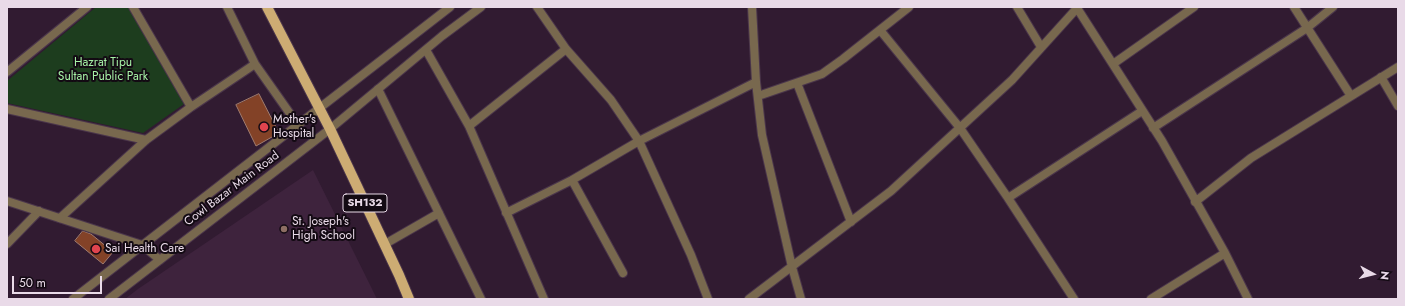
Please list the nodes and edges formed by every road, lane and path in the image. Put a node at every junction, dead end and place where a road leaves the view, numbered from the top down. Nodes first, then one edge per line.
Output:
1 (87, 7) edge
2 (134, 7) edge
3 (227, 7) edge
4 (267, 7) edge
5 (450, 7) edge
6 (481, 7) edge
7 (537, 7) edge
8 (752, 7) edge
9 (909, 7) edge
10 (1017, 7) edge
11 (1194, 7) edge
12 (1294, 7) edge
13 (1333, 7) edge
14 (1077, 8) edge
15 (1307, 28) junction
16 (880, 30) junction
17 (1041, 47) junction
18 (566, 49) junction
19 (426, 50) junction
20 (255, 64) junction
21 (1113, 64) junction
22 (1398, 67) edge
23 (7, 72) edge
24 (1381, 77) junction
25 (756, 82) junction
26 (797, 83) junction
27 (378, 89) junction
28 (758, 96) junction
29 (1351, 96) junction
30 (1398, 106) edge
31 (192, 107) junction
32 (7, 109) edge
33 (320, 109) junction
34 (1142, 111) junction
35 (298, 126) junction
36 (469, 126) junction
37 (960, 128) junction
38 (1153, 128) junction
39 (330, 129) junction
40 (146, 140) junction
41 (639, 141) junction
42 (572, 180) junction
43 (1008, 198) junction
44 (7, 201) edge
45 (1195, 202) junction
46 (39, 211) junction
47 (439, 213) junction
48 (506, 213) junction
49 (60, 218) junction
50 (850, 222) junction
51 (7, 244) edge
52 (385, 244) junction
53 (142, 245) junction
54 (1225, 254) junction
55 (160, 260) junction
56 (792, 267) junction
57 (623, 274) dead end
58 (73, 299) edge
59 (109, 299) edge
60 (409, 299) edge
61 (482, 299) edge
62 (544, 299) edge
63 (708, 299) edge
64 (749, 299) edge
65 (801, 299) edge
66 (1074, 299) edge
67 (1151, 299) edge
68 (1248, 299) edge

1 - 23 street
2 - 31 street
3 - 20 street
4 - 33 main road, SH132
5 - 33 street
6 - 19 street, Cowl Bazar Main Road
7 - 18 street
8 - 25 street
9 - 16 street
10 - 17 street
11 - 21 street
12 - 15 street
13 - 15 street
14 - 17 street
14 - 21 street
15 - 29 street
15 - 38 street
16 - 26 street
16 - 37 street
17 - 37 street
18 - 36 street
18 - 41 street
19 - 27 street, Cowl Bazar Main Road
19 - 36 street
20 - 31 street
20 - 35 street
21 - 34 street
22 - 24 street
24 - 29 street
24 - 30 street
25 - 28 street
25 - 41 street
26 - 28 street
26 - 50 street
27 - 39 street, Cowl Bazar Main Road
27 - 47 street
28 - 56 street
29 - 45 street
31 - 40 street
32 - 40 street
33 - 35 street
33 - 39 main road, SH132
34 - 38 street
34 - 43 street
35 - 53 street
36 - 48 street
37 - 43 street
37 - 50 street
38 - 45 street
39 - 52 main road, SH132
39 - 55 street, Cowl Bazar Main Road
40 - 49 street
41 - 42 street
41 - 63 street
42 - 48 street
42 - 57 street
43 - 66 street
44 - 46 street
45 - 54 street
46 - 49 street
46 - 51 street
47 - 52 street
47 - 61 street
48 - 62 street
49 - 53 street
50 - 56 street
52 - 60 main road, SH132
53 - 55 street
53 - 58 street
54 - 67 street
54 - 68 street
55 - 59 street, Cowl Bazar Main Road
56 - 64 street
56 - 65 street

